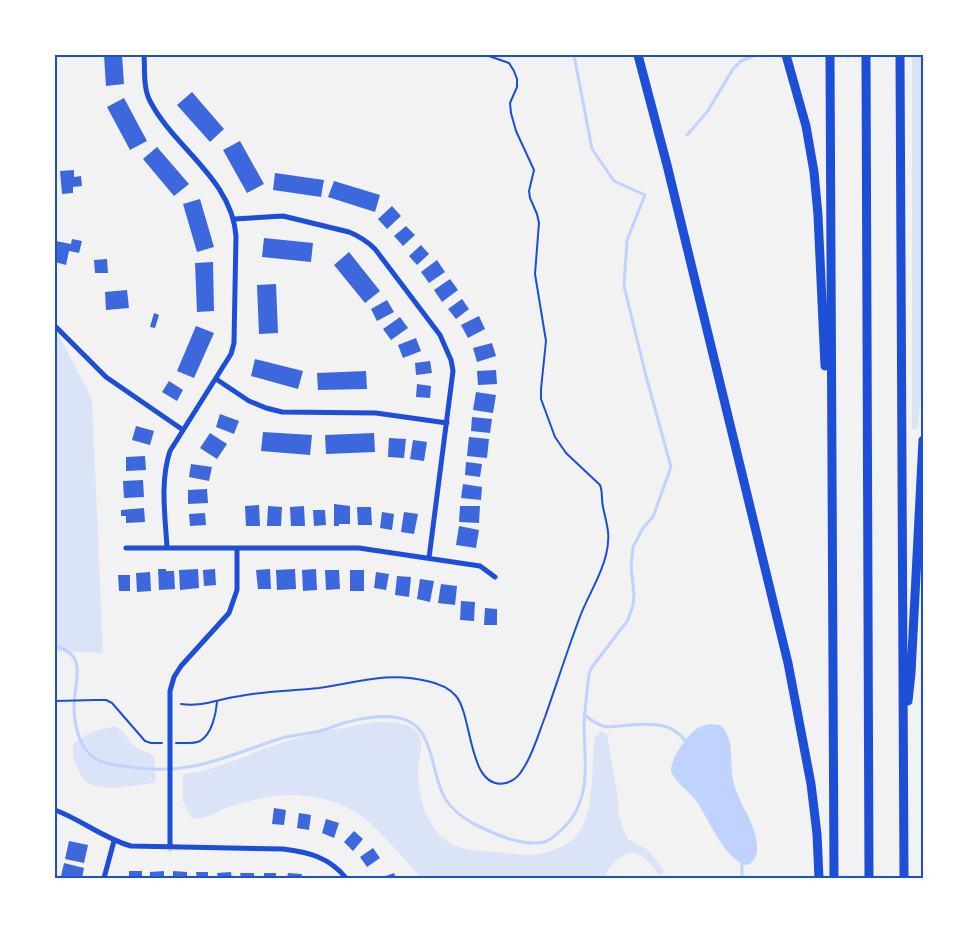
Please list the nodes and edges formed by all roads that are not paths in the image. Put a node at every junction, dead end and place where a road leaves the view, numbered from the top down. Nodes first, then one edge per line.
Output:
1 (144, 55) edge
2 (638, 55) edge
3 (786, 55) edge
4 (830, 55) edge
5 (866, 55) edge
6 (900, 55) edge
7 (234, 219) junction
8 (55, 326) edge
9 (216, 379) junction
10 (447, 423) junction
11 (183, 430) junction
12 (923, 440) edge
13 (831, 463) junction
14 (166, 547) junction
15 (126, 548) dead end
16 (237, 548) junction
17 (429, 558) junction
18 (495, 577) dead end
19 (903, 736) junction
20 (55, 810) edge
21 (114, 841) junction
22 (170, 848) junction
23 (104, 878) edge
24 (346, 878) edge
25 (819, 878) edge
26 (834, 878) edge
27 (869, 878) edge
28 (904, 878) edge

1 - 7 street
2 - 25 highway
3 - 13 highway
4 - 13 highway
5 - 27 highway
6 - 19 highway
7 - 9 street
7 - 10 street
8 - 11 street
9 - 10 street
9 - 11 street
10 - 17 street
11 - 14 street
12 - 19 highway
13 - 26 highway
14 - 15 street
14 - 16 street
16 - 17 street
16 - 22 street
17 - 18 street
19 - 28 highway
20 - 21 street
21 - 22 street
21 - 23 street
22 - 24 street

